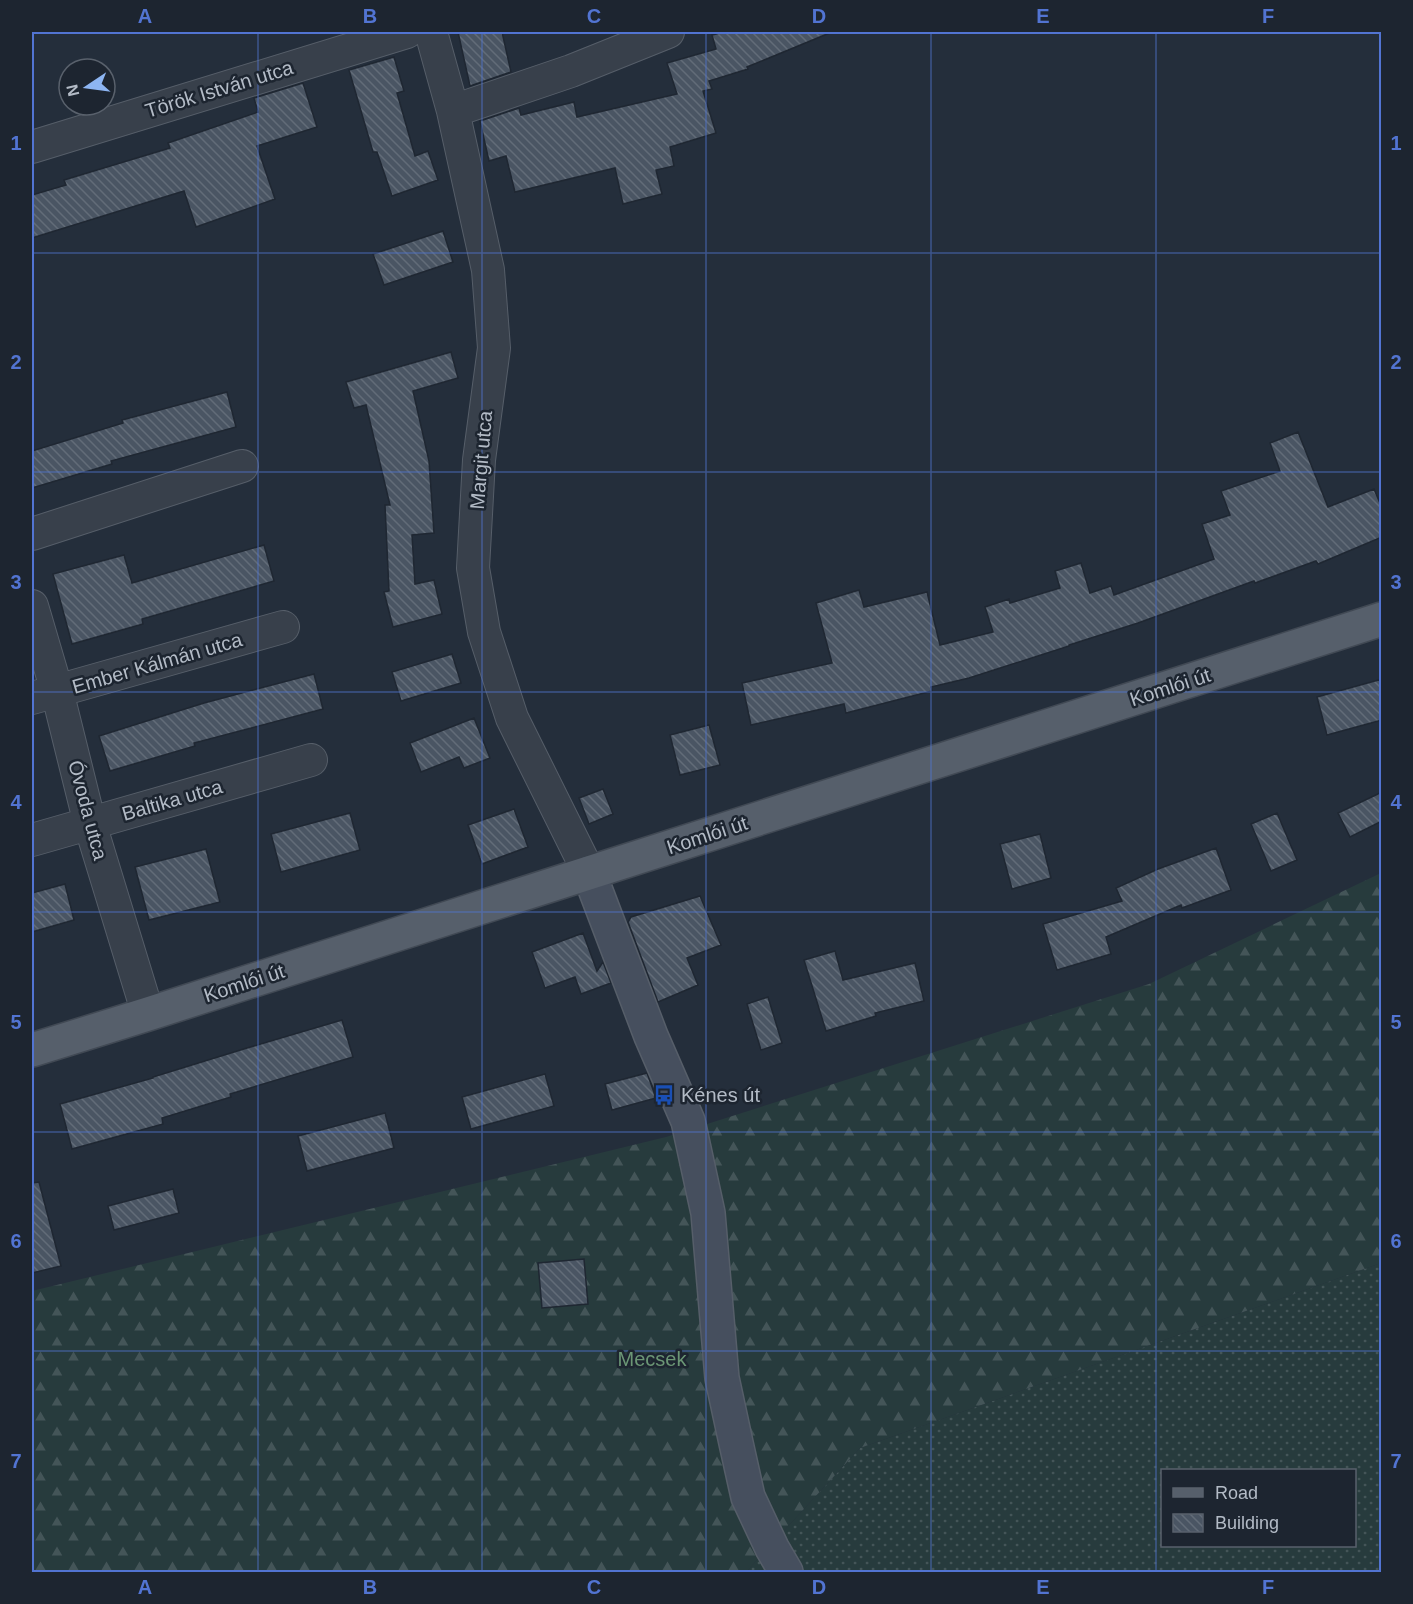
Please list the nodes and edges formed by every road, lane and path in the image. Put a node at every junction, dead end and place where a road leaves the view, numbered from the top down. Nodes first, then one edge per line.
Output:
1 (407, 32) edge
2 (431, 32) edge
3 (668, 32) edge
4 (453, 111) junction
5 (32, 147) edge
6 (242, 466) dead end
7 (32, 534) edge
8 (32, 606) edge
9 (1382, 619) edge
10 (283, 627) dead end
11 (44, 695) edge
12 (311, 760) dead end
13 (90, 824) junction
14 (32, 840) edge
15 (589, 873) junction
16 (148, 1014) junction
17 (32, 1050) edge
18 (786, 1572) edge

1 - 5 street, Török István utca
2 - 4 street, Margit utca
3 - 4 street
4 - 15 street, Margit utca
6 - 7 street
8 - 11 street, Óvoda utca
9 - 15 main road, Komlói út
10 - 11 street, Ember Kálmán utca
11 - 13 street, Óvoda utca
12 - 13 street, Baltika utca
13 - 14 street, Baltika utca
13 - 16 street, Óvoda utca
15 - 16 main road, Komlói út
15 - 18 street
16 - 17 main road, Komlói út

